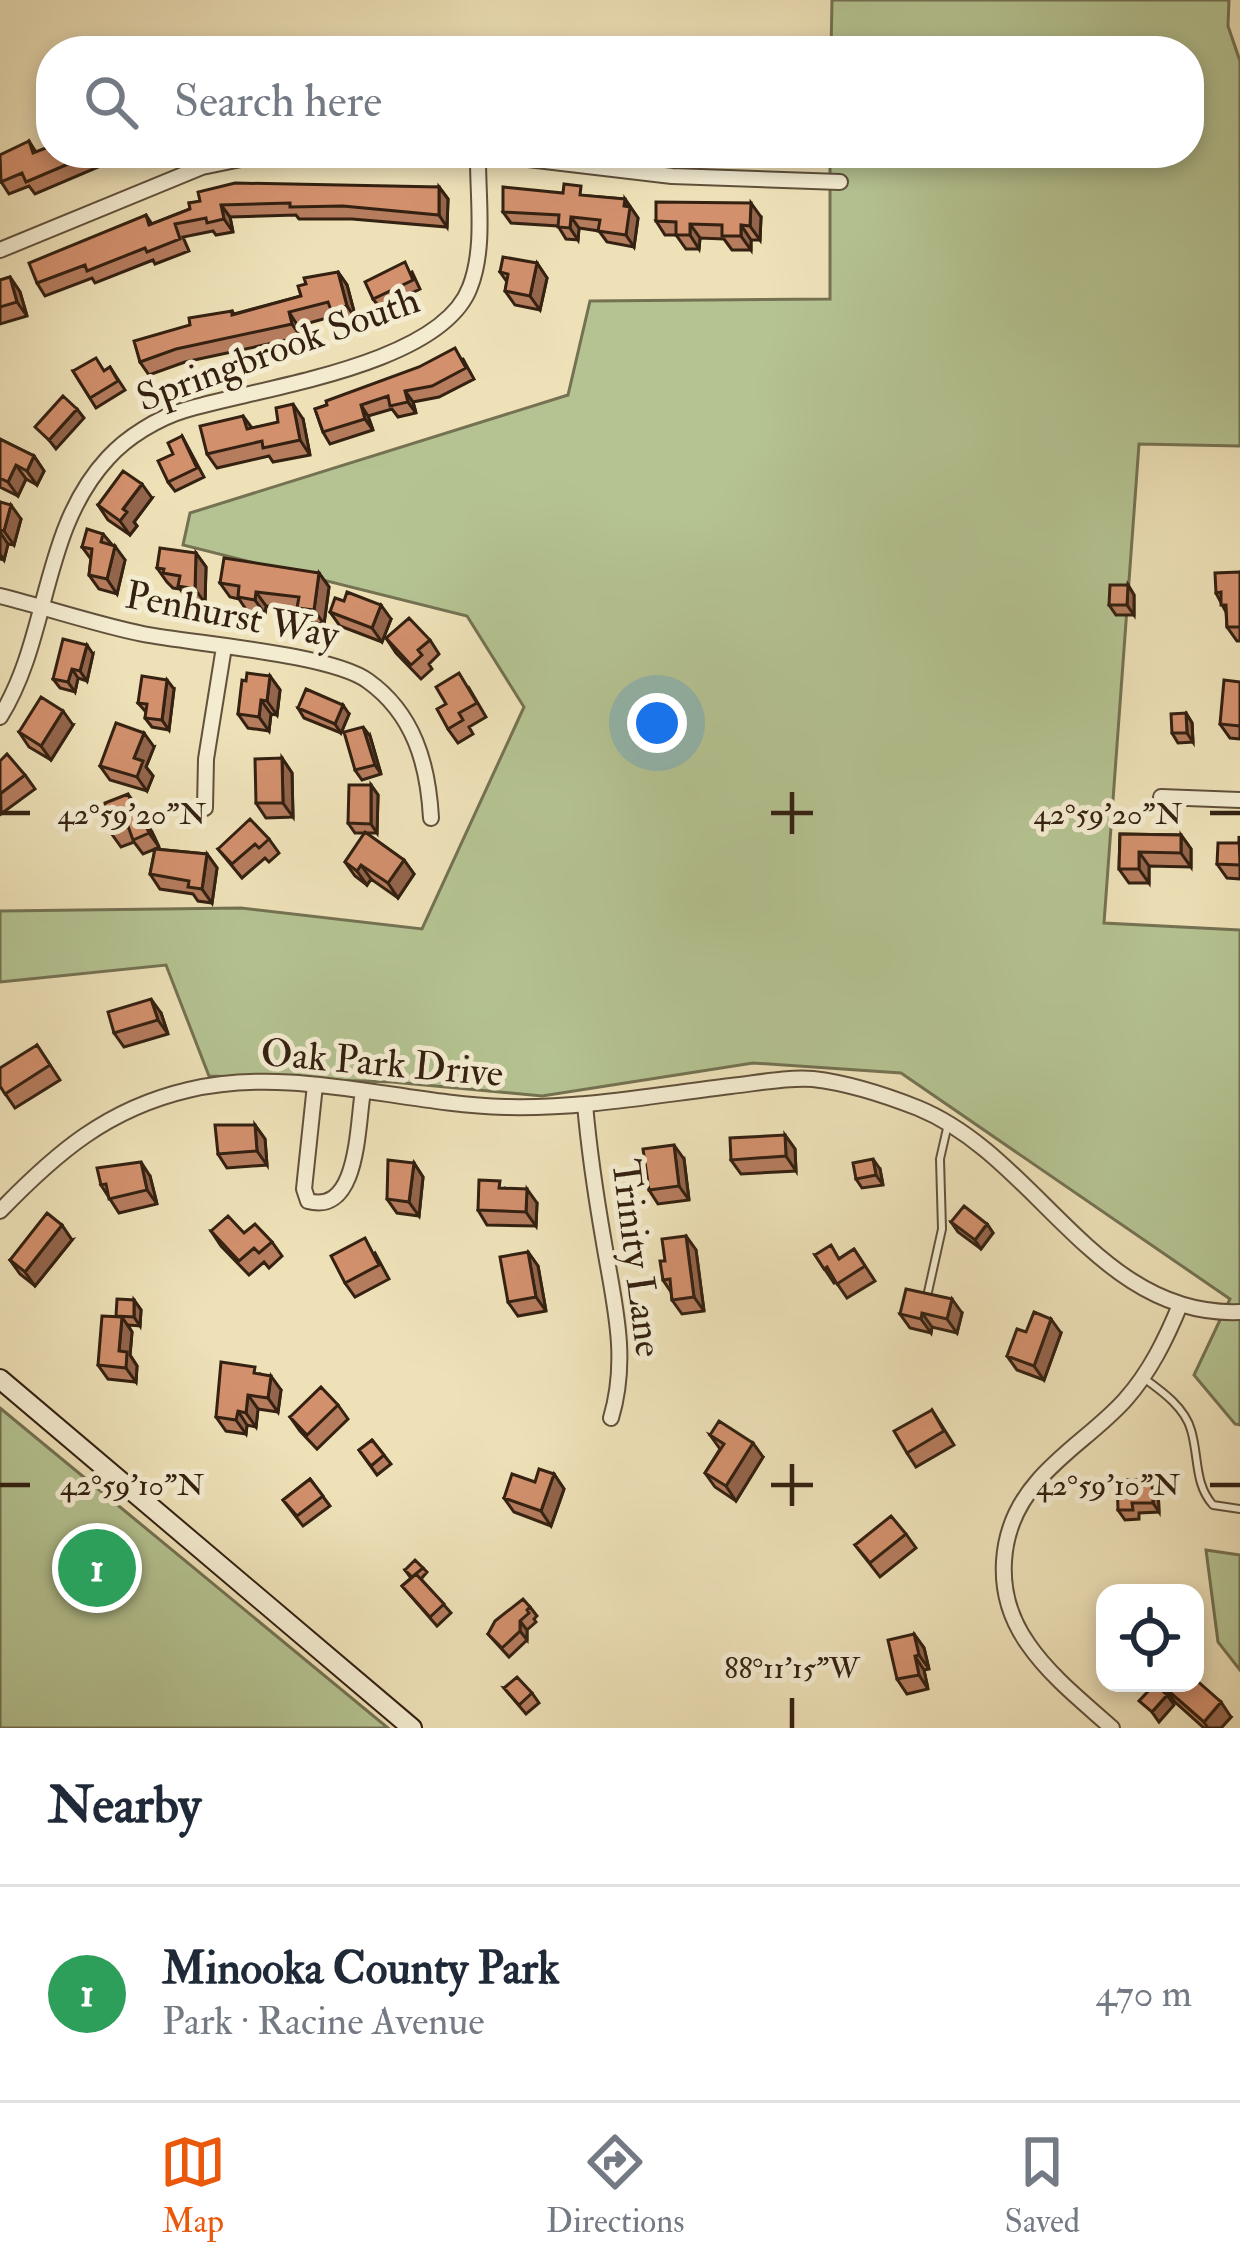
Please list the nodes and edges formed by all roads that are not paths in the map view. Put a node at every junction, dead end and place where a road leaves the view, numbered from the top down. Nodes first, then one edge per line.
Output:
1 (201, 168) edge
2 (478, 168) edge
3 (606, 168) edge
4 (840, 182) dead end
5 (0, 250) edge
6 (0, 596) edge
7 (40, 609) junction
8 (224, 647) junction
9 (0, 717) edge
10 (1161, 797) dead end
11 (1240, 800) edge
12 (205, 808) dead end
13 (431, 818) dead end
14 (315, 1084) junction
15 (364, 1091) junction
16 (585, 1104) junction
17 (949, 1123) junction
18 (0, 1211) edge
19 (928, 1292) edge
20 (1180, 1305) junction
21 (1240, 1312) edge
22 (1142, 1377) junction
23 (0, 1379) edge
24 (611, 1418) dead end
25 (1240, 1509) edge
26 (412, 1728) edge
27 (1112, 1728) edge

1 - 5 street
2 - 7 street, Springbrook South
3 - 4 street
6 - 7 street, Penhurst Way
7 - 8 street, Penhurst Way
7 - 9 street, Springbrook South
8 - 12 street
8 - 13 street, Penhurst Way
10 - 11 street
14 - 15 street, Oak Park Drive
14 - 15 street
14 - 18 street, Oak Park Drive
15 - 16 street, Oak Park Drive
16 - 17 street, Oak Park Drive
16 - 24 street, Trinity Lane
17 - 19 lane
17 - 20 street, Oak Park Drive
20 - 21 street
20 - 22 street
22 - 25 lane
22 - 27 street
23 - 26 main road

